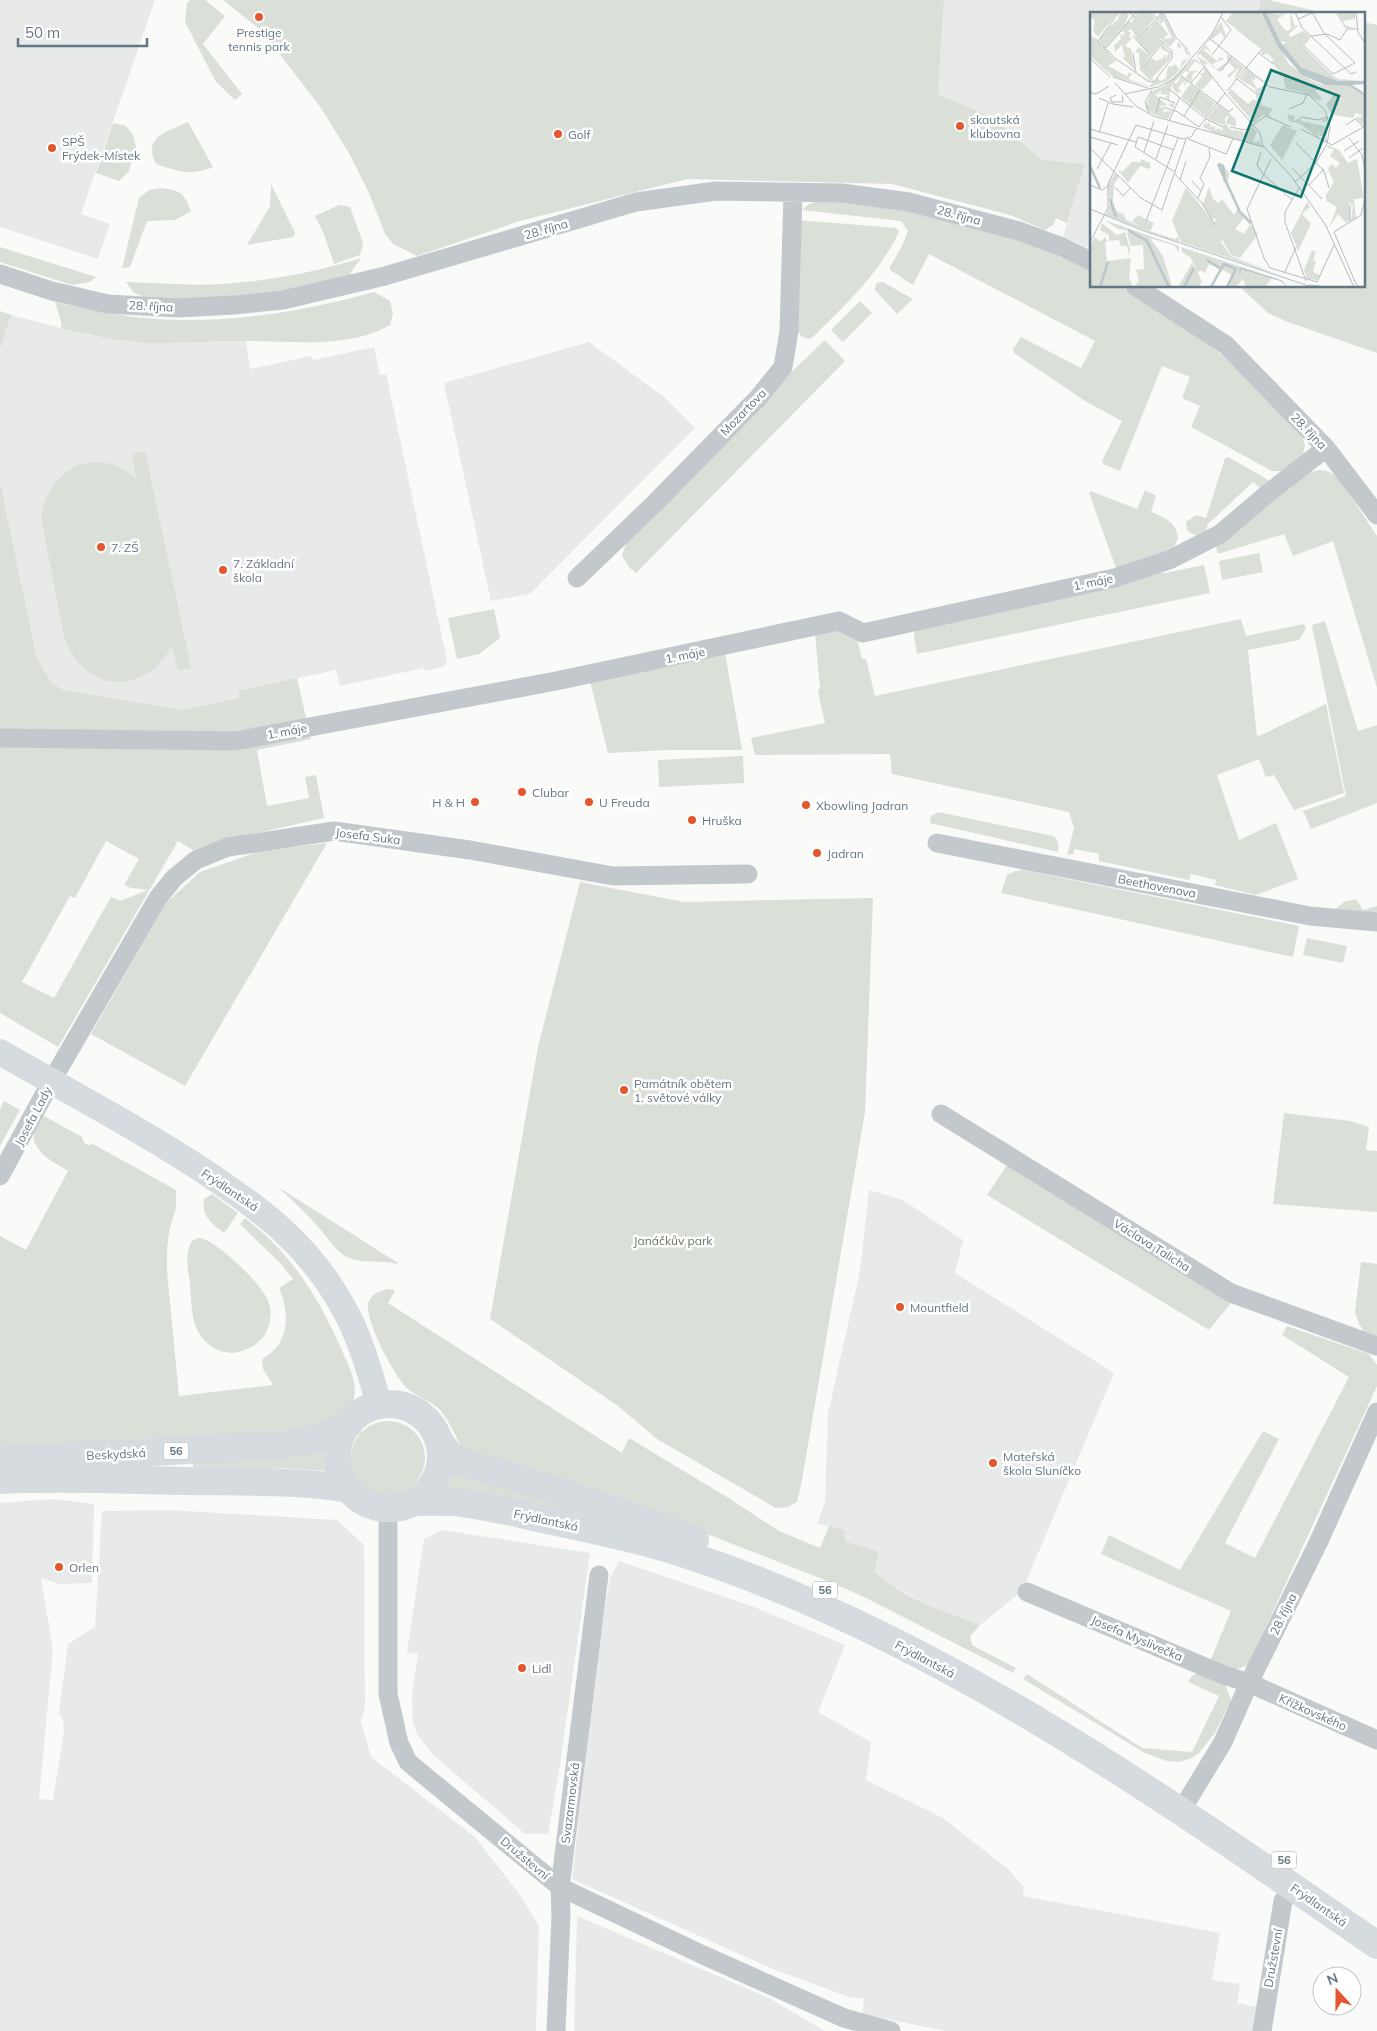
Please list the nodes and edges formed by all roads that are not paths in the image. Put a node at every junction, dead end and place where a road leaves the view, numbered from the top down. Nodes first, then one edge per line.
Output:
1 (793, 192) junction
2 (1090, 261) edge
3 (0, 274) edge
4 (1138, 288) edge
5 (1326, 448) junction
6 (1377, 515) edge
7 (577, 578) dead end
8 (0, 738) edge
9 (937, 843) dead end
10 (748, 874) dead end
11 (1377, 922) edge
12 (0, 1052) edge
13 (52, 1082) junction
14 (942, 1114) dead end
15 (0, 1176) edge
16 (1377, 1346) edge
17 (379, 1404) junction
18 (1377, 1412) edge
19 (349, 1424) junction
20 (438, 1439) junction
21 (0, 1460) edge
22 (0, 1480) edge
23 (349, 1489) junction
24 (418, 1502) junction
25 (388, 1509) junction
26 (598, 1575) dead end
27 (1026, 1592) dead end
28 (1249, 1683) junction
29 (1377, 1740) edge
30 (1184, 1805) junction
31 (560, 1887) junction
32 (1292, 1887) junction
33 (1377, 1926) edge
34 (1377, 1945) edge
35 (556, 2031) edge
36 (891, 2031) edge
37 (1262, 2031) edge

1 - 2 street, 28. října
1 - 3 street, 28. října
1 - 7 street, Mozartova
4 - 5 street, 28. října
5 - 6 street, 28. října
5 - 8 street, 1. máje
9 - 11 street, Beethovenova
10 - 13 street, Josefa Suka
12 - 13 street, Frýdlantská
13 - 15 street, Josefa Lady
13 - 17 street, Frýdlantská
14 - 16 street, Václava Talicha
17 - 19 main road, 56
17 - 20 main road, 56
18 - 28 street, 28. října
19 - 21 main road, Beskydská / 56
19 - 23 main road, 56
20 - 24 main road, 56
20 - 30 main road, Frýdlantská / 56
22 - 23 main road, Beskydská / 56
23 - 25 main road, 56
24 - 25 main road, 56
24 - 30 main road, Frýdlantská / 56
25 - 31 street, Družstevní
26 - 31 street, Svazarmovská
27 - 28 street, Josefa Myslivečka
28 - 29 street, Křížkovského
28 - 30 street, 28. října
30 - 32 main road, Frýdlantská / 56
30 - 33 main road, Frýdlantská / 56
31 - 35 street, Svazarmovská
31 - 36 street, Družstevní
32 - 34 main road, Frýdlantská / 56
32 - 37 street, Družstevní

